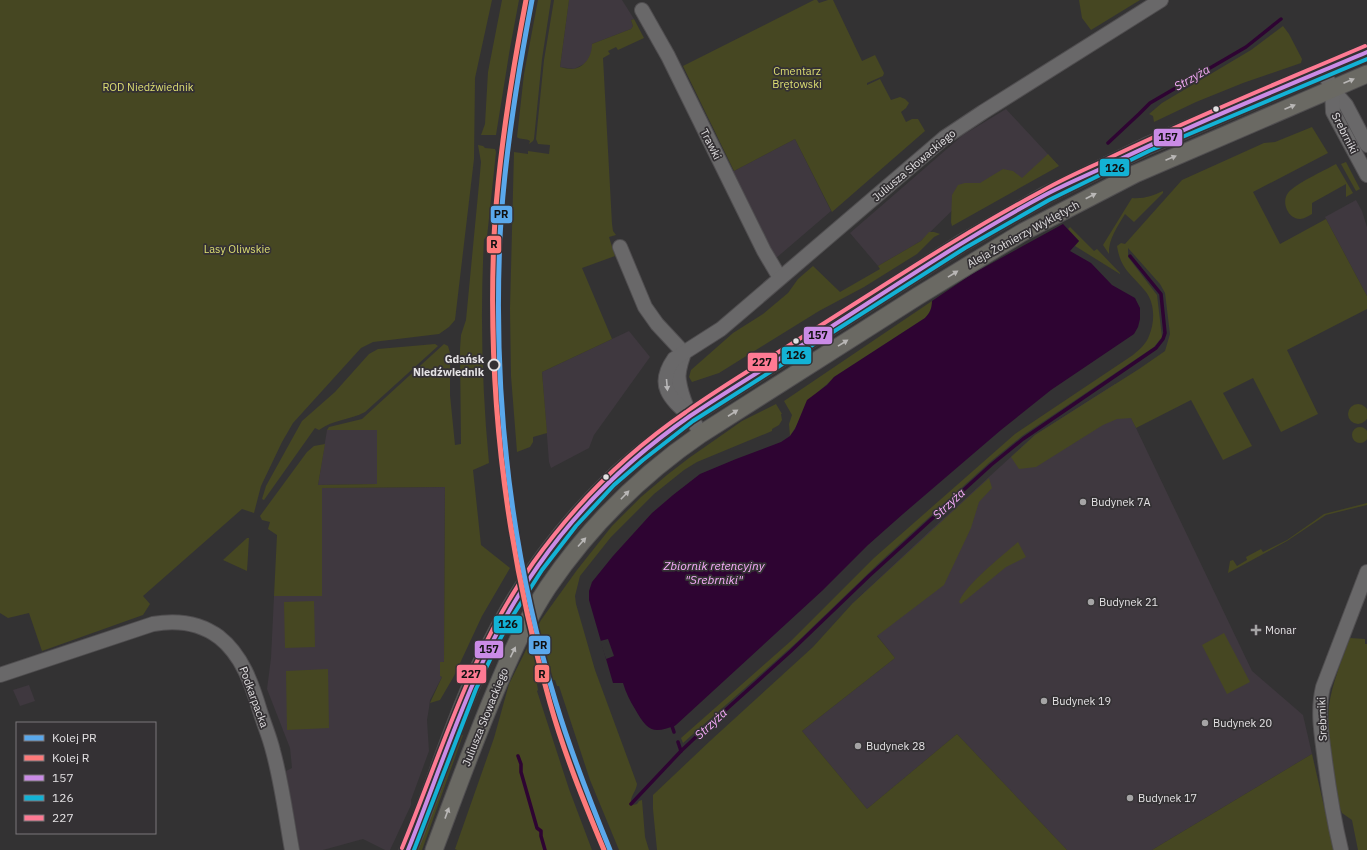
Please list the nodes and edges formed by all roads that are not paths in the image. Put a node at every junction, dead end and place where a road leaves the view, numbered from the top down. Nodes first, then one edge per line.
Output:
1 (1161, 0) edge
2 (642, 10) dead end
3 (1367, 52) edge
4 (1324, 70) junction
5 (1367, 74) edge
6 (1332, 89) junction
7 (1367, 145) edge
8 (1367, 175) edge
9 (620, 247) dead end
10 (780, 278) junction
11 (684, 353) junction
12 (690, 416) junction
13 (701, 434) junction
14 (1367, 572) edge
15 (0, 675) edge
16 (292, 850) edge
17 (408, 850) edge
18 (434, 850) edge
19 (1341, 850) edge

1 - 10 street, Juliusza Słowackiego
2 - 10 street, Trawki
3 - 4 main road, Aleja Żołnierzy Wyklętych
4 - 6 street, Srebrniki
4 - 12 main road, Aleja Żołnierzy Wyklętych
6 -> 5 main road, Aleja Żołnierzy Wyklętych
6 - 7 street, Srebrniki
6 - 8 street, Srebrniki
13 -> 6 main road, Aleja Żołnierzy Wyklętych
9 - 11 street
10 - 11 street, Juliusza Słowackiego
11 - 12 street
12 - 13 street
12 - 17 main road, Juliusza Słowackiego
18 -> 13 main road, Juliusza Słowackiego
14 - 19 street, Srebrniki
15 - 16 street, Podkarpacka

